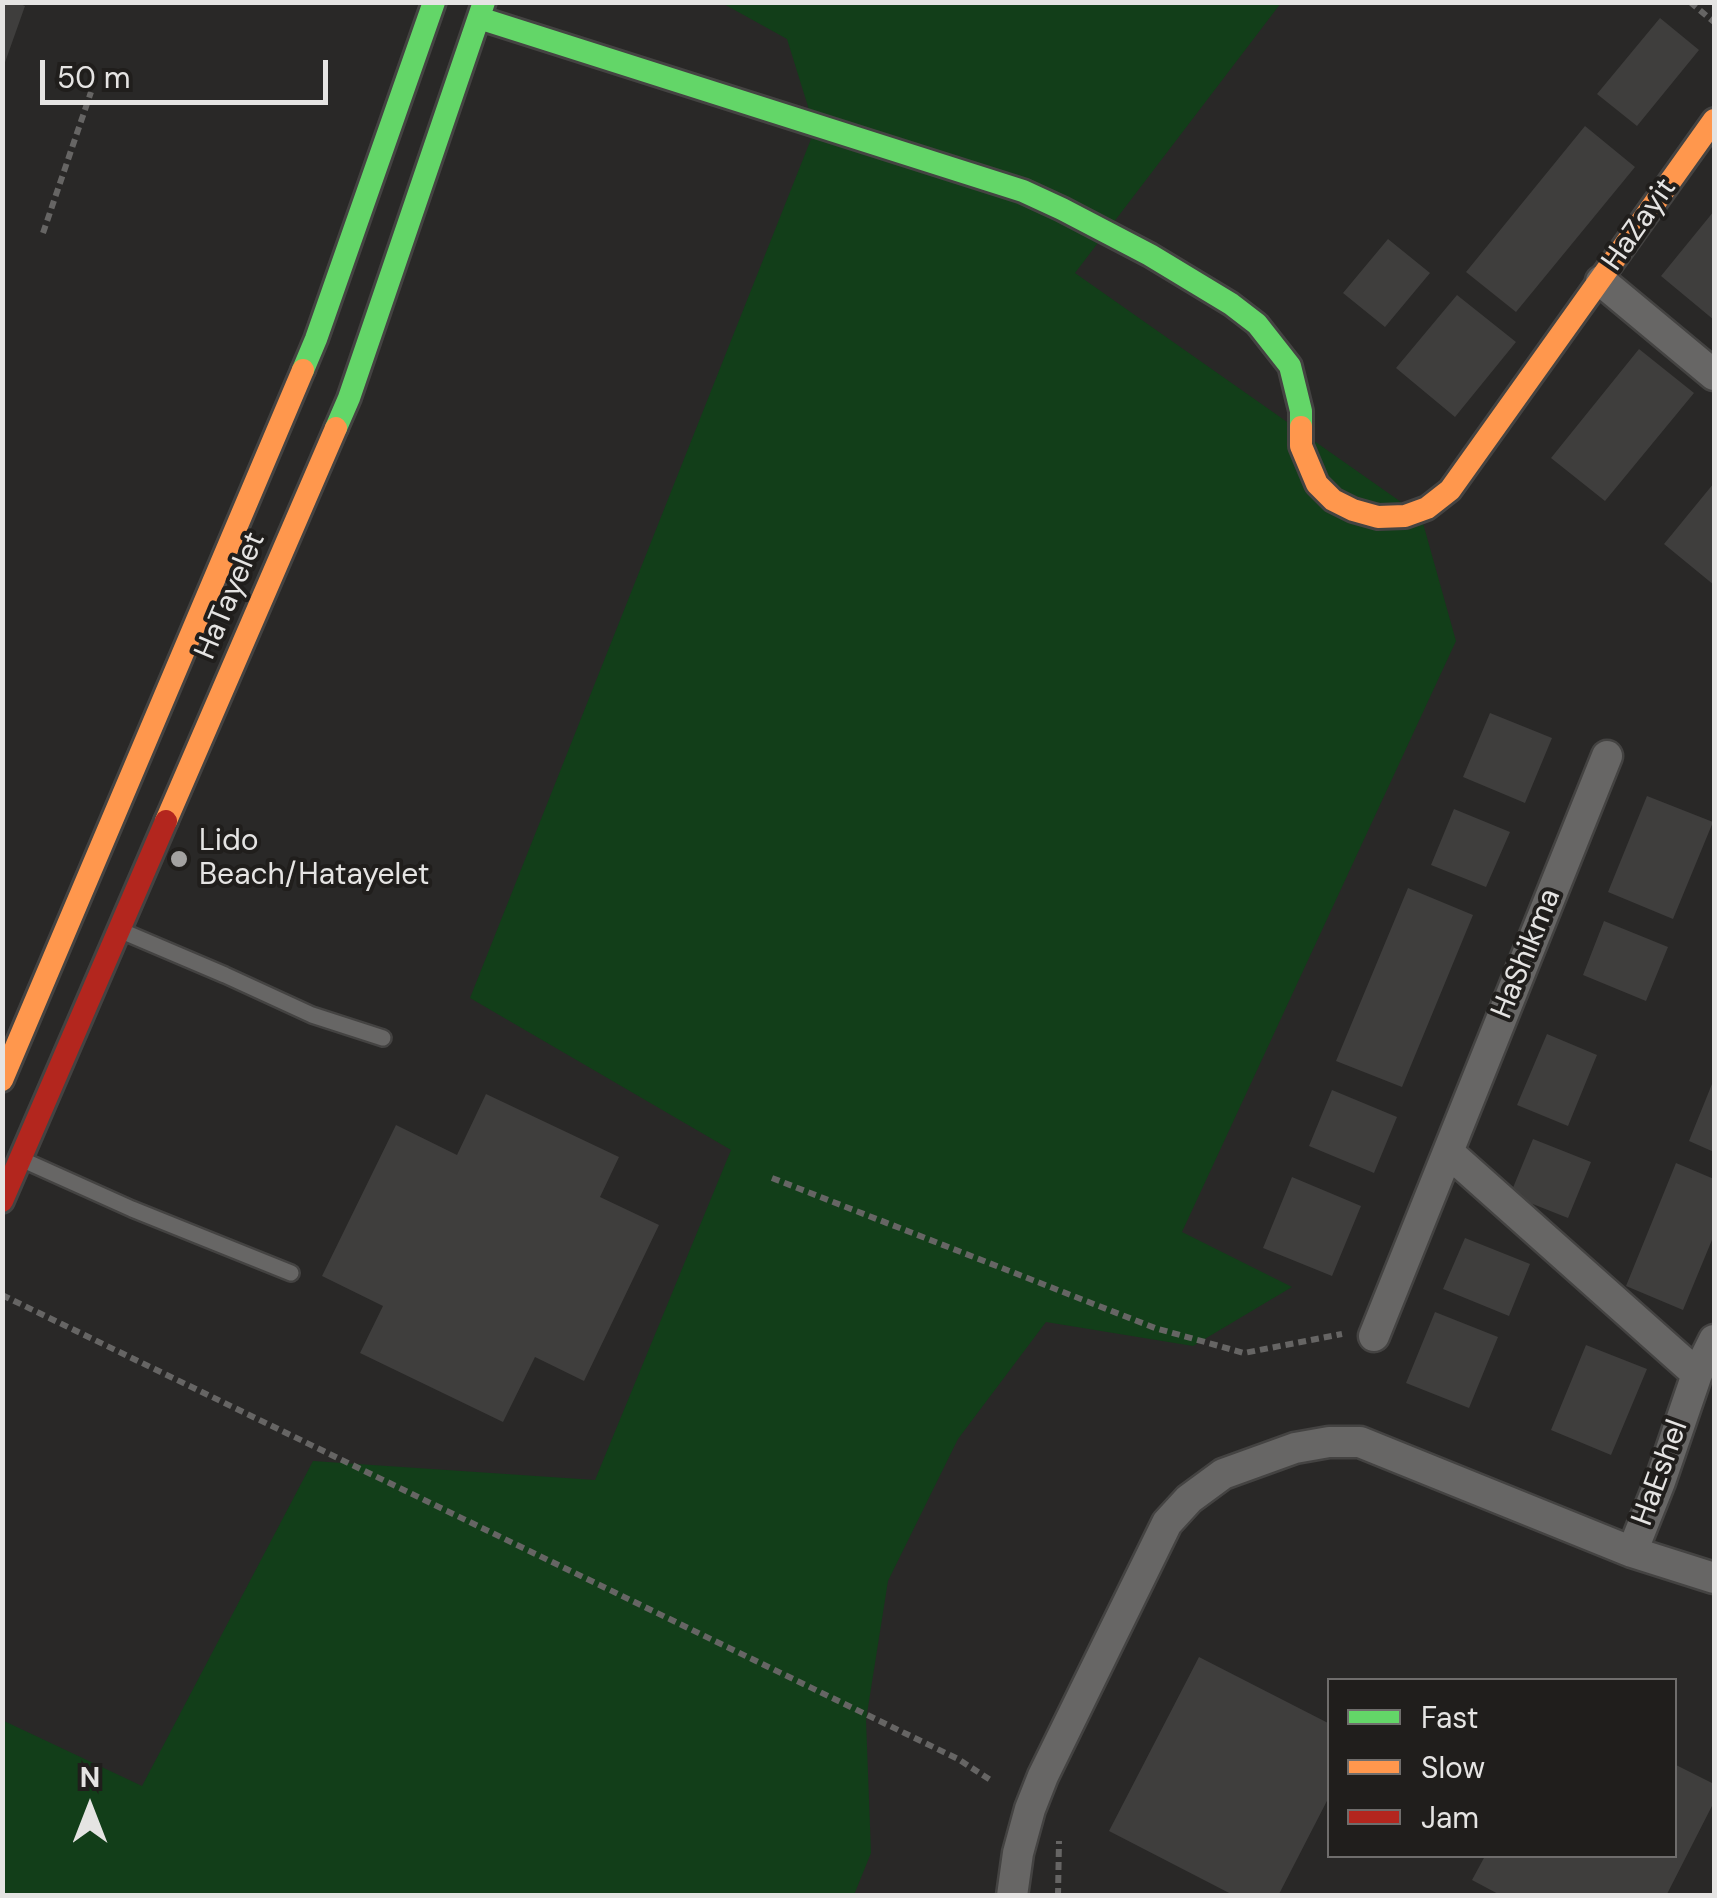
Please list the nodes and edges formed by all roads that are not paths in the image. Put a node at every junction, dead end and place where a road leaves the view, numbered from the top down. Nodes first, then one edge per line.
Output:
1 (434, 2) edge
2 (482, 10) edge
3 (1714, 120) edge
4 (1601, 280) junction
5 (338, 366) dead end
6 (1714, 375) edge
7 (350, 398) junction
8 (1606, 756) dead end
9 (120, 930) junction
10 (383, 1038) dead end
11 (2, 1080) edge
12 (1448, 1152) junction
13 (21, 1158) junction
14 (2, 1201) edge
15 (291, 1273) dead end
16 (1374, 1336) road end
17 (1714, 1340) edge
18 (1697, 1374) junction
19 (1632, 1552) junction
20 (1714, 1578) edge
21 (1012, 1896) edge

1 - 11 main road, HaTayelet
2 - 4 main road, HaZayit
2 - 7 main road, HaTayelet
3 - 4 main road, HaZayit
4 - 6 street, HaZayit
5 - 7 lane
7 - 9 main road, HaTayelet
8 - 12 street, HaShikma
9 - 10 lane
9 - 13 main road, HaTayelet
12 - 16 street, HaShikma
12 - 18 street
13 - 14 main road, HaTayelet
13 - 15 lane
17 - 18 street, HaEshel
18 - 19 street, HaEshel
19 - 20 street
19 - 21 street

